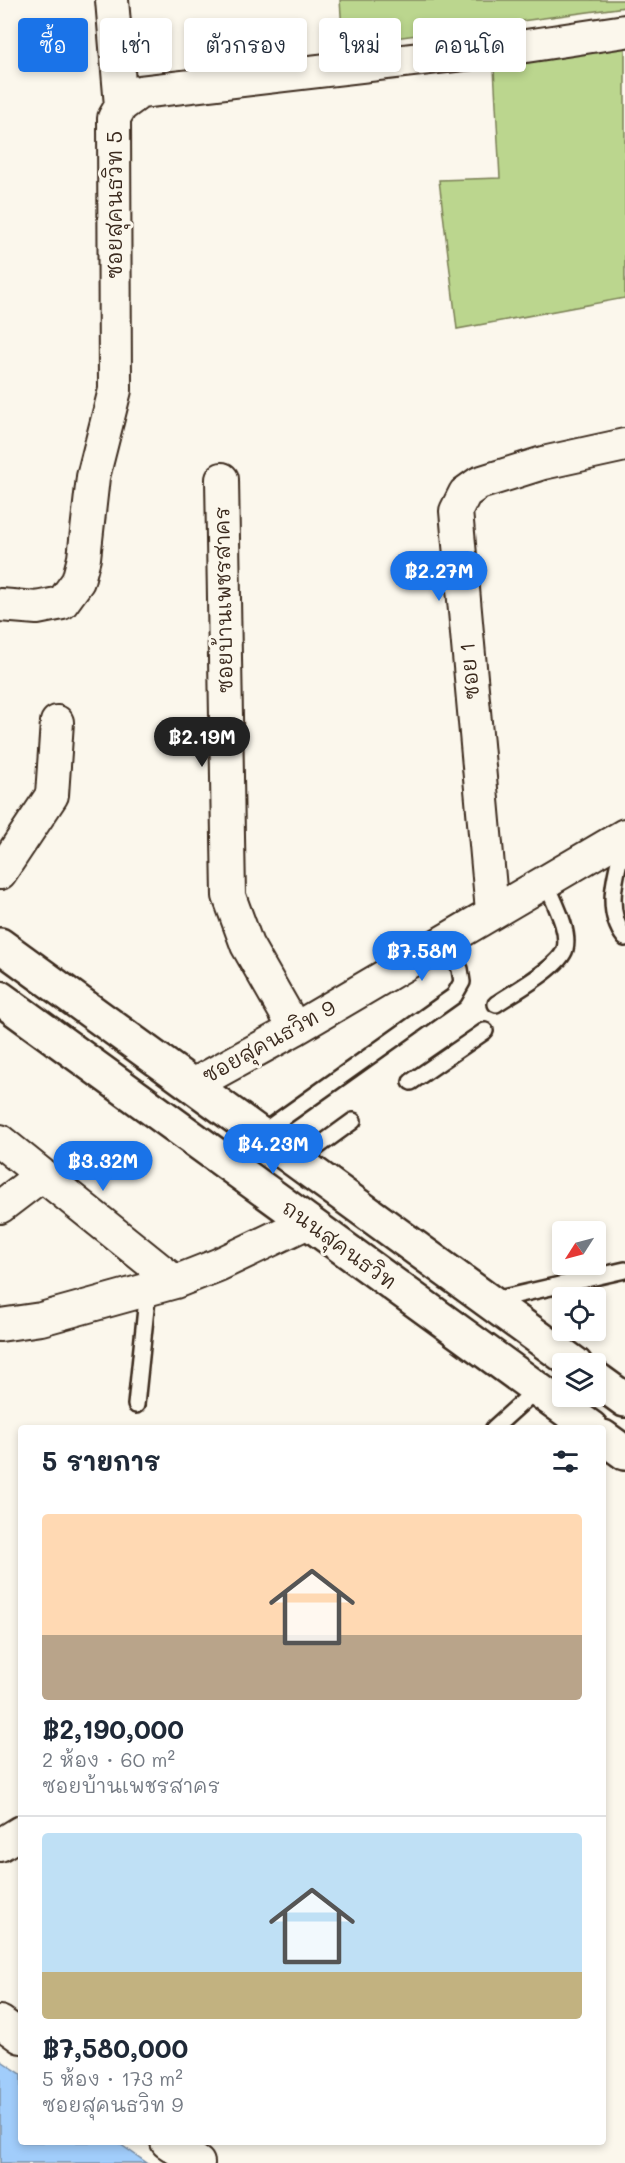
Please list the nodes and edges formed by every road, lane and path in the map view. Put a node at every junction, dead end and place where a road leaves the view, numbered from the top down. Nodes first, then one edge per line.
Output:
1 (112, 0) edge
2 (625, 30) edge
3 (121, 106) junction
4 (625, 445) edge
5 (222, 479) dead end
6 (0, 605) edge
7 (57, 722) dead end
8 (625, 836) edge
9 (0, 873) edge
10 (546, 882) junction
11 (492, 911) junction
12 (625, 938) edge
13 (444, 940) junction
14 (0, 945) edge
15 (0, 998) edge
16 (496, 1004) dead end
17 (295, 1029) junction
18 (485, 1032) dead end
19 (411, 1082) dead end
20 (193, 1085) junction
21 (353, 1121) dead end
22 (260, 1134) junction
23 (0, 1141) edge
24 (298, 1161) junction
25 (42, 1175) junction
26 (0, 1207) edge
27 (308, 1222) junction
28 (625, 1270) edge
29 (162, 1286) junction
30 (489, 1301) junction
31 (0, 1325) edge
32 (559, 1353) edge
33 (606, 1386) edge
34 (537, 1389) junction
35 (625, 1400) edge
36 (136, 1405) dead end
37 (497, 1425) edge
38 (587, 1425) edge
39 (606, 1439) edge
40 (625, 1453) edge
41 (18, 1834) edge
42 (0, 1845) edge
43 (0, 2022) edge
44 (18, 2035) edge
45 (171, 2145) edge
46 (198, 2163) edge

1 - 3 street
2 - 3 street, ซอยสุคนธวิท 5
3 - 6 street, ซอยสุคนธวิท 5
4 - 11 street, ซอย 1
5 - 17 street, ซอยบ้านเพชรสาคร
7 - 9 street
8 - 10 street, ซอยสุคนธวิท 9
8 - 12 lane
10 - 11 street, ซอยสุคนธวิท 9
10 - 16 lane
11 - 13 street, ซอยสุคนธวิท 9
13 - 17 street, ซอยสุคนธวิท 9
13 - 22 lane
14 - 20 main road, ถนนสุคนธวิท
15 - 27 main road, ถนนสุคนธวิท
17 - 20 street, ซอยสุคนธวิท 9
18 - 19 lane
20 - 22 main road, ถนนสุคนธวิท
21 - 24 lane
22 - 24 main road, ถนนสุคนธวิท
23 - 25 street
24 - 30 main road, ถนนสุคนธวิท
25 - 26 street
25 - 29 street
27 - 29 street
27 - 34 main road, ถนนสุคนธวิท
28 - 30 lane
29 - 31 street
29 - 36 lane
30 - 32 main road, ถนนสุคนธวิท
33 - 35 main road
34 - 37 lane
34 - 38 main road, ถนนสุคนธวิท
39 - 40 main road
41 - 42 street
43 - 44 street
45 - 46 street

